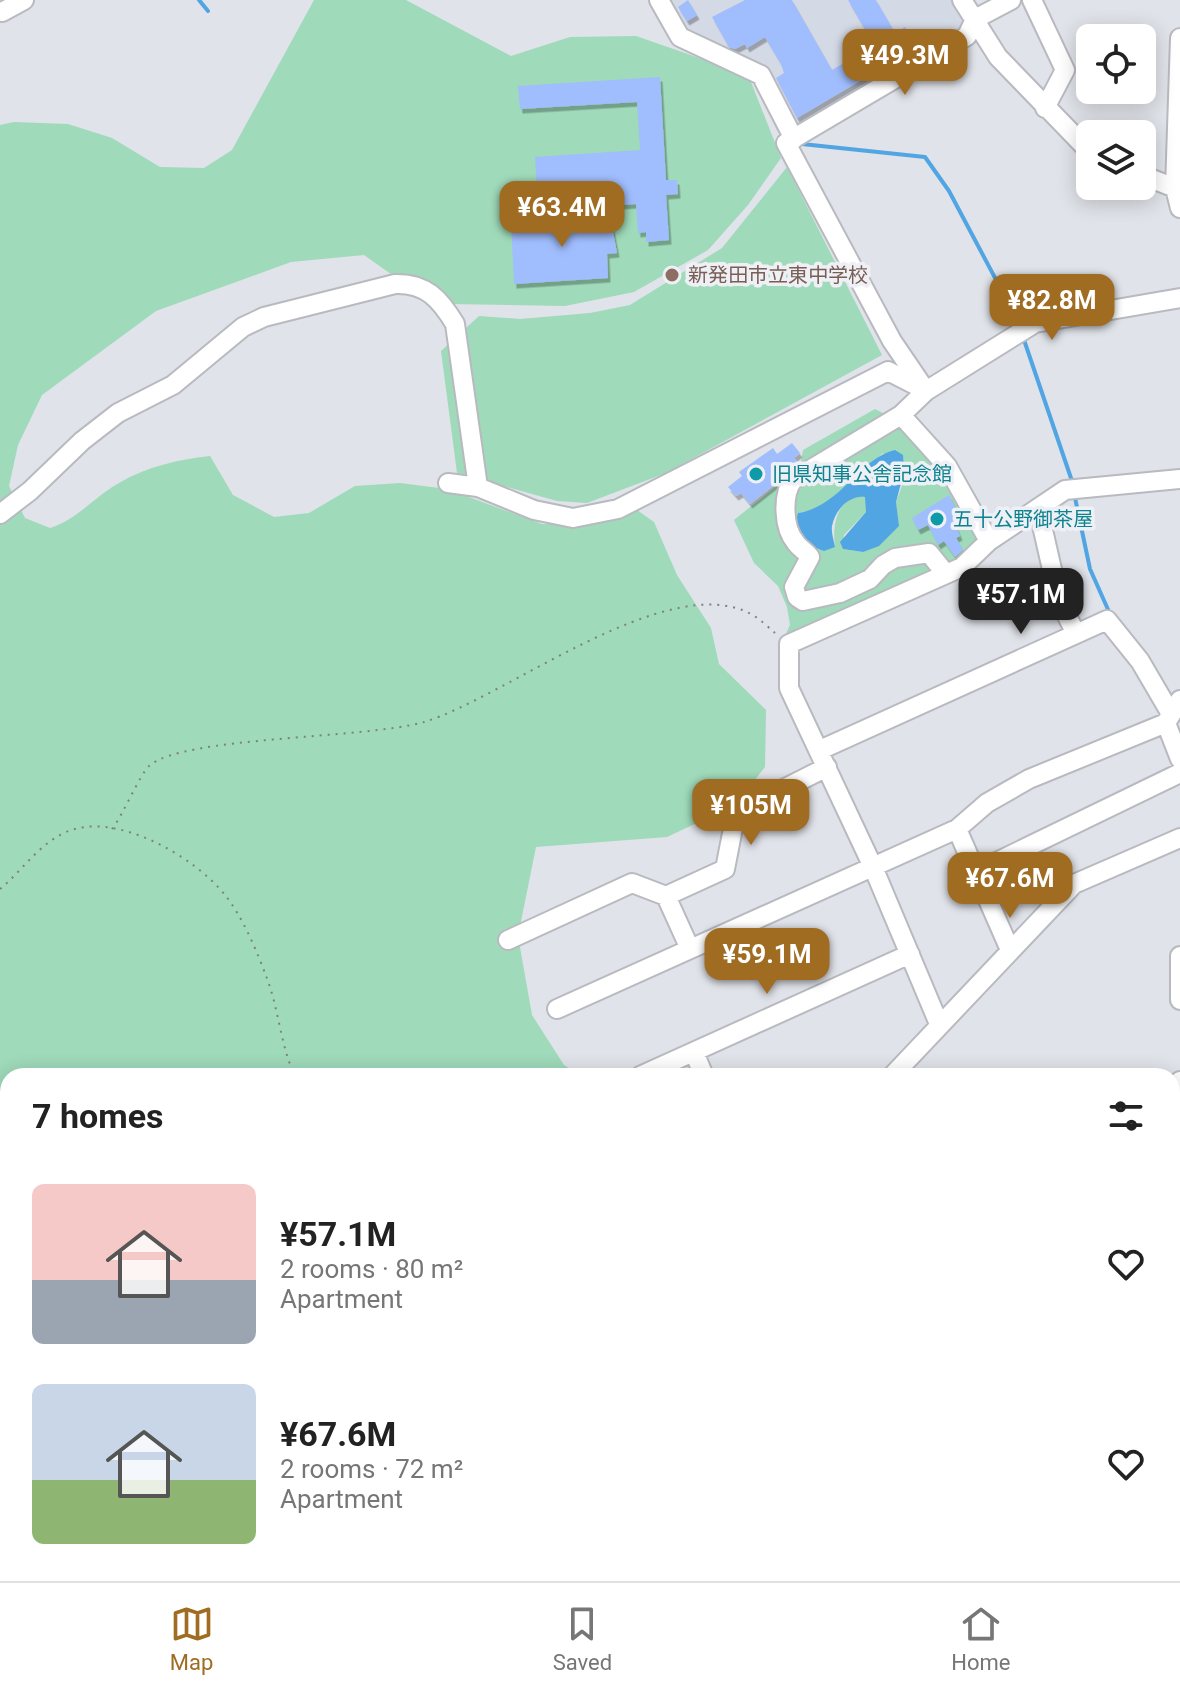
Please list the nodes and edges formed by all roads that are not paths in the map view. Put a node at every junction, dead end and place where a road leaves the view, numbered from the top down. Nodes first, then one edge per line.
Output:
1 (24, 0) edge
2 (659, 0) edge
3 (962, 0) edge
4 (1011, 0) edge
5 (1032, 0) edge
6 (2, 12) dead end
7 (975, 19) junction
8 (1180, 38) edge
9 (1045, 108) junction
10 (1076, 138) edge
11 (794, 139) junction
12 (1156, 181) edge
13 (1175, 188) junction
14 (1180, 208) edge
15 (1180, 298) edge
16 (926, 391) junction
17 (901, 415) junction
18 (1180, 479) edge
19 (448, 483) dead end
20 (478, 487) junction
21 (1038, 508) junction
22 (0, 514) edge
23 (989, 541) junction
24 (946, 574) junction
25 (803, 601) junction
26 (812, 633) junction
27 (1076, 634) junction
28 (1172, 712) edge
29 (824, 758) junction
30 (1180, 759) edge
31 (1180, 773) edge
32 (957, 829) junction
33 (1180, 838) edge
34 (873, 867) junction
35 (976, 872) junction
36 (666, 896) junction
37 (508, 940) dead end
38 (690, 949) junction
39 (1010, 950) junction
40 (910, 954) junction
41 (1180, 956) edge
42 (1180, 1000) edge
43 (557, 1009) dead end
44 (939, 1024) junction
45 (694, 1052) junction
46 (658, 1068) edge
47 (701, 1068) edge
48 (899, 1068) edge

1 - 6 street
2 - 11 street
3 - 7 street
4 - 7 street
5 - 9 street
7 - 9 street
7 - 11 street
8 - 13 street
9 - 10 street
11 - 16 street
12 - 13 street
13 - 14 street
15 - 16 street
16 - 17 street
16 - 20 street
17 - 23 street
17 - 25 street
18 - 21 street
19 - 20 street
20 - 22 street
21 - 23 street
21 - 27 street
23 - 24 street
24 - 25 street
24 - 26 street
25 - 26 street
26 - 29 street
27 - 28 street
27 - 29 street
28 - 30 street
28 - 32 street
29 - 34 street
29 - 36 street
31 - 35 street
32 - 34 street
32 - 35 street
33 - 39 street
34 - 38 street
34 - 40 street
35 - 39 street
36 - 37 street
36 - 38 street
38 - 43 street
39 - 44 street
40 - 44 street
40 - 45 street
41 - 42 street
44 - 48 street
45 - 46 street
45 - 47 street

